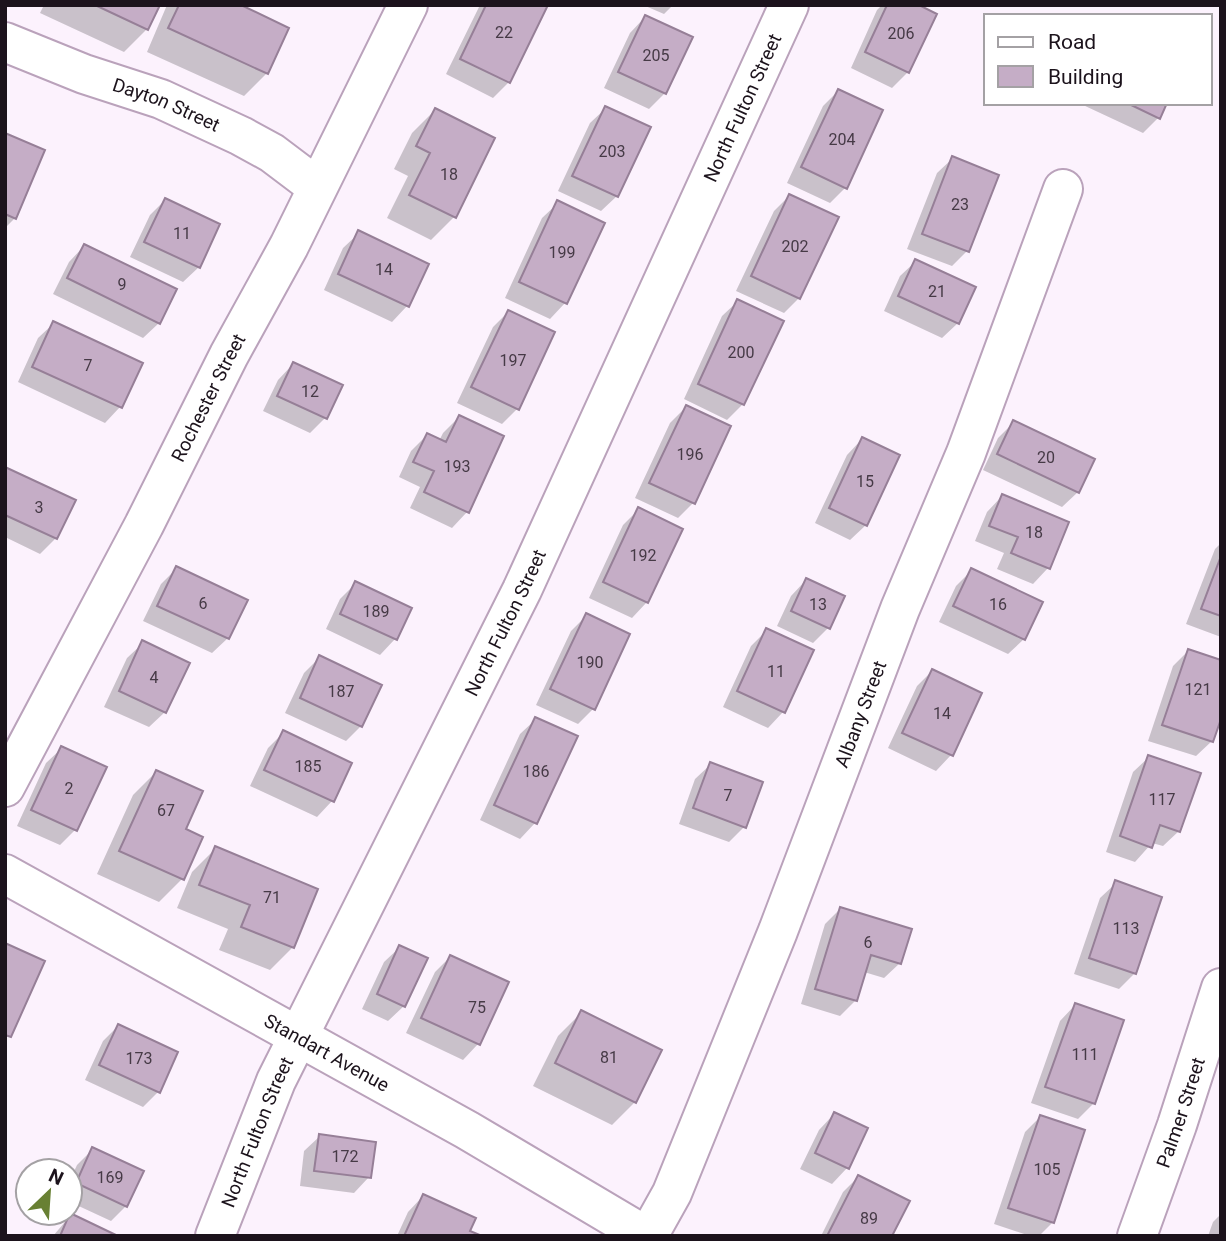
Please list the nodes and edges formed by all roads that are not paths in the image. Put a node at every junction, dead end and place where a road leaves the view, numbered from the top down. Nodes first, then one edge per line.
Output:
1 (408, 5) edge
2 (789, 5) edge
3 (5, 42) edge
4 (317, 187) junction
5 (1063, 189) dead end
6 (5, 787) edge
7 (5, 874) edge
8 (1221, 988) edge
9 (298, 1036) junction
10 (215, 1236) edge
11 (647, 1236) edge
12 (1137, 1236) edge

1 - 4 street, Rochester Street
2 - 9 street, North Fulton Street
3 - 4 street, Dayton Street
4 - 6 street, Rochester Street
5 - 11 street, Albany Street
7 - 9 street, Standart Avenue
8 - 12 street, Palmer Street
9 - 10 street, North Fulton Street
9 - 11 street, Standart Avenue

